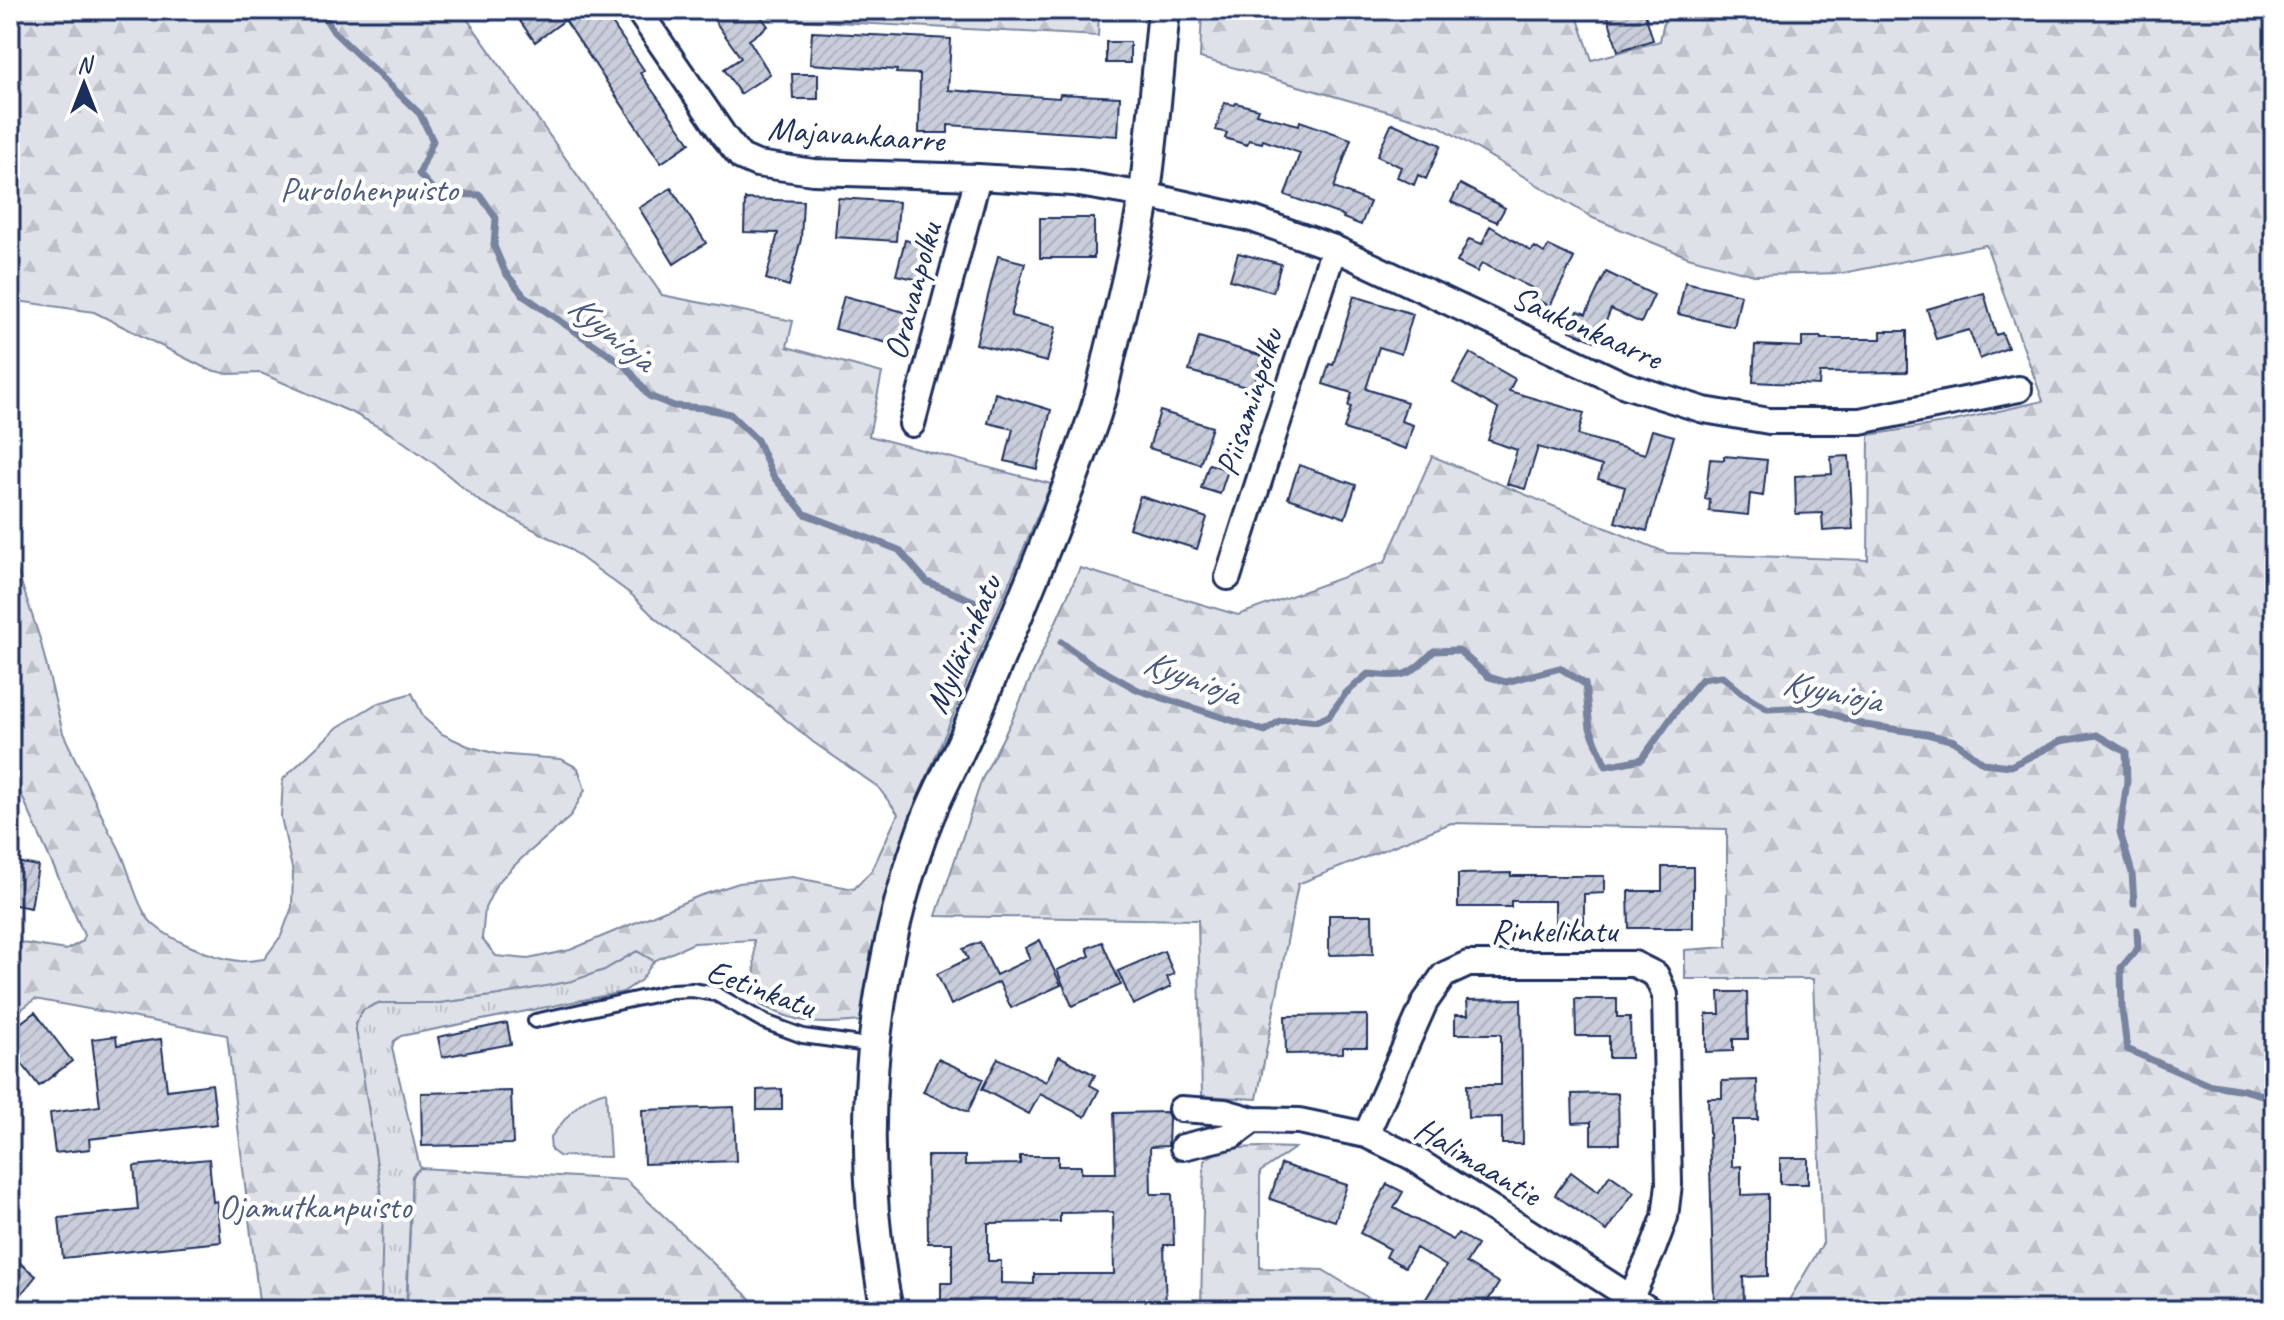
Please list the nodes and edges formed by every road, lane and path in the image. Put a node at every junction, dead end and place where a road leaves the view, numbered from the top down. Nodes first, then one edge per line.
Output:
1 (638, 10) edge
2 (1164, 10) edge
3 (978, 177) junction
4 (1145, 195) junction
5 (1334, 248) junction
6 (2019, 389) dead end
7 (912, 424) dead end
8 (1228, 577) dead end
9 (535, 1021) dead end
10 (875, 1046) junction
11 (1181, 1109) dead end
12 (1253, 1120) junction
13 (1366, 1135) junction
14 (1183, 1147) dead end
15 (1640, 1304) edge
16 (887, 1310) edge

1 - 3 street, Majavankaarre
2 - 4 street, Myllärinkatu
3 - 4 street, Majavankaarre
3 - 7 street, Oravanpolku
4 - 5 street, Saukonkaarre
4 - 10 street, Myllärinkatu
5 - 6 street, Saukonkaarre
5 - 8 street, Piisaminpolku
9 - 10 lane, Eetinkatu
10 - 16 street, Myllärinkatu
11 - 12 street, Halimaantie
12 - 13 street, Halimaantie
12 - 14 street, Halimaantie
13 - 15 street, Halimaantie
13 - 15 street, Rinkelikatu

